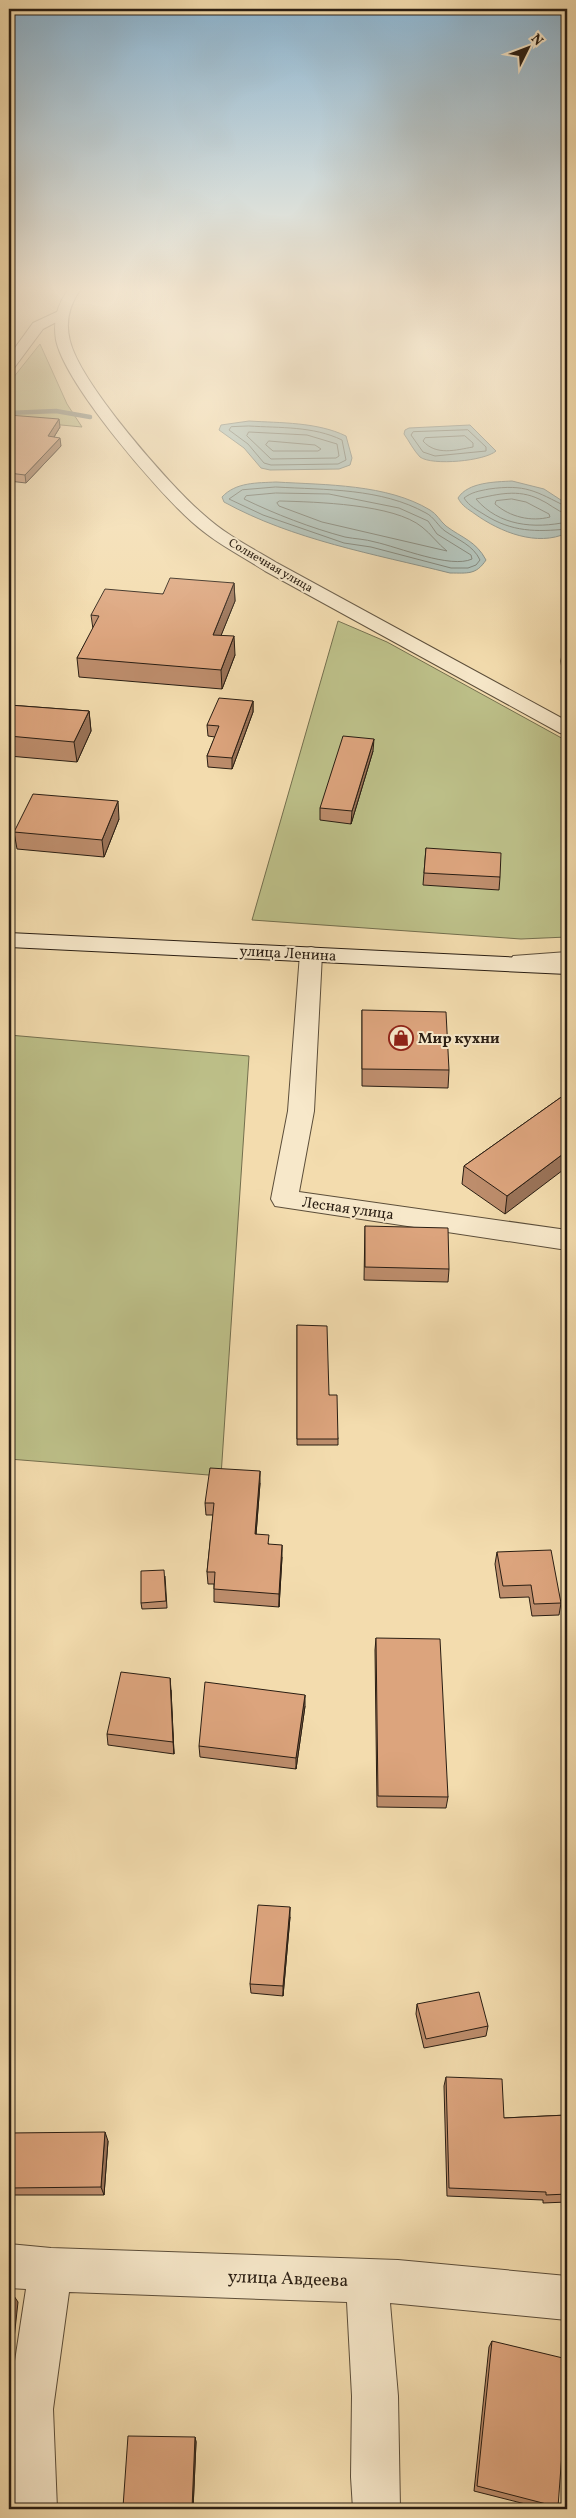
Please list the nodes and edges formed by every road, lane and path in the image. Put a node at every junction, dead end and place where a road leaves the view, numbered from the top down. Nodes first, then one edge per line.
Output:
1 (103, 408) edge
2 (567, 729) edge
3 (9, 940) edge
4 (311, 954) junction
5 (567, 959) edge
6 (492, 963) junction
7 (567, 967) edge
8 (567, 1240) edge
9 (30, 2268) edge
10 (366, 2281) junction
11 (567, 2298) edge
12 (32, 2509) edge
13 (376, 2509) edge

1 - 2 street, Солнечная улица
3 - 4 street, улица Ленина
4 - 6 street, улица Ленина
4 - 8 street, Лесная улица
5 - 6 street
6 - 7 street, улица Ленина
9 - 10 street, улица Авдеева
9 - 12 street
10 - 11 street, улица Авдеева
10 - 13 street

